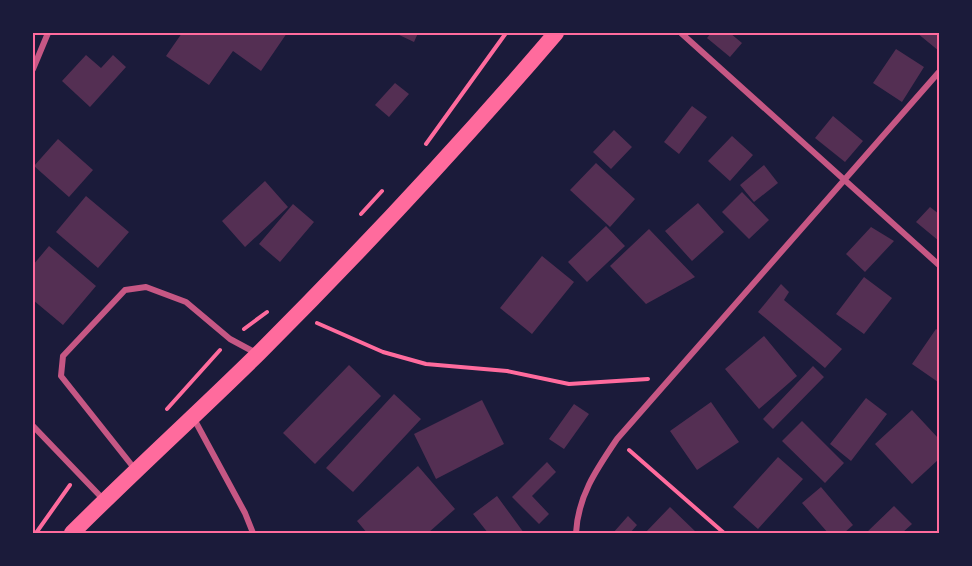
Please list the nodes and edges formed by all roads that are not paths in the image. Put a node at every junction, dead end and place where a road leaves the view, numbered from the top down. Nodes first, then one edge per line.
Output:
1 (48, 33) edge
2 (556, 33) edge
3 (681, 33) edge
4 (33, 69) edge
5 (939, 72) edge
6 (847, 180) junction
7 (939, 265) edge
8 (258, 353) junction
9 (192, 417) junction
10 (33, 426) edge
11 (137, 471) junction
12 (104, 501) junction
13 (72, 533) edge
14 (253, 533) edge
15 (576, 533) edge

1 - 4 street
2 - 8 highway
3 - 6 street
5 - 6 street
6 - 7 street
6 - 15 street
8 - 9 highway
8 - 11 street
9 - 11 highway
9 - 14 street
10 - 12 street
11 - 12 highway
12 - 13 highway

